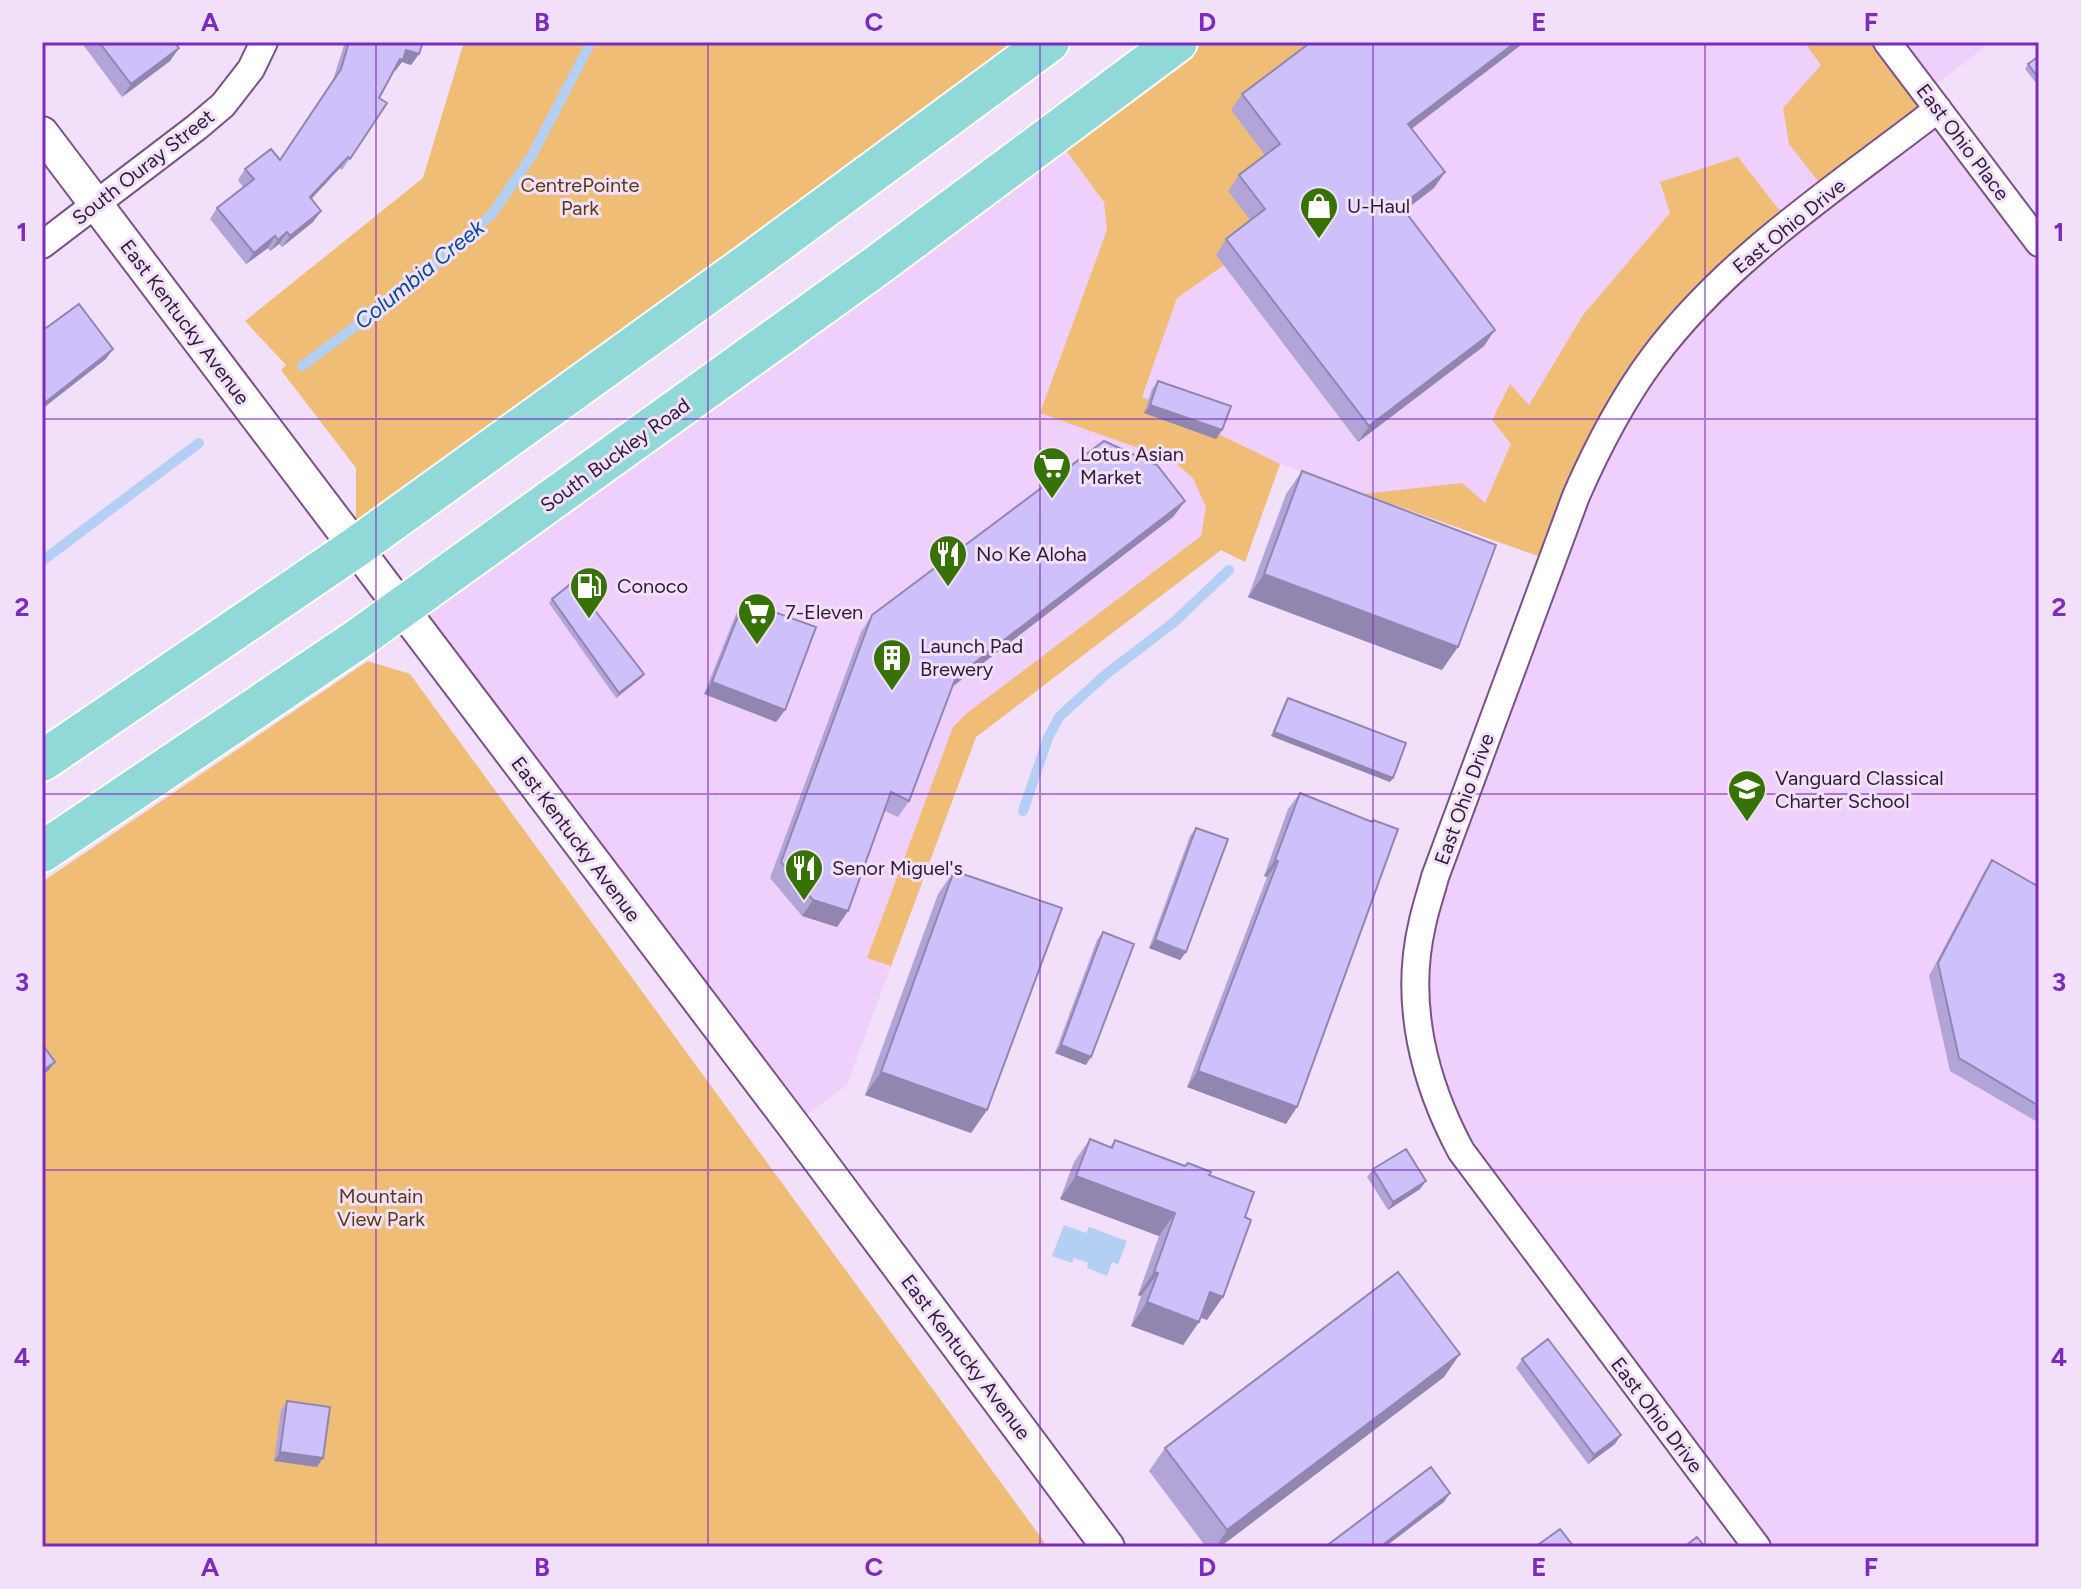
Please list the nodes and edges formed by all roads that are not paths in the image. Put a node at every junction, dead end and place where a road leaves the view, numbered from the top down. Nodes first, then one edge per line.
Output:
1 (264, 42) edge
2 (1049, 42) edge
3 (1177, 42) edge
4 (1887, 42) edge
5 (1938, 109) junction
6 (42, 133) edge
7 (96, 204) junction
8 (2039, 243) edge
9 (42, 245) edge
10 (356, 547) junction
11 (401, 608) junction
12 (42, 761) edge
13 (42, 852) edge
14 (1108, 1547) edge
15 (1757, 1547) edge

1 - 7 street, South Ouray Street
2 - 10 main road
3 - 11 main road, South Buckley Road
4 - 5 street, East Ohio Place
5 - 8 street, East Ohio Place
5 - 15 street, East Ohio Drive
6 - 7 street, East Kentucky Avenue
7 - 9 street, South Ouray Street
7 - 10 street, East Kentucky Avenue
10 - 11 street, East Kentucky Avenue
10 - 12 main road
11 - 13 main road, South Buckley Road
11 - 14 street, East Kentucky Avenue

